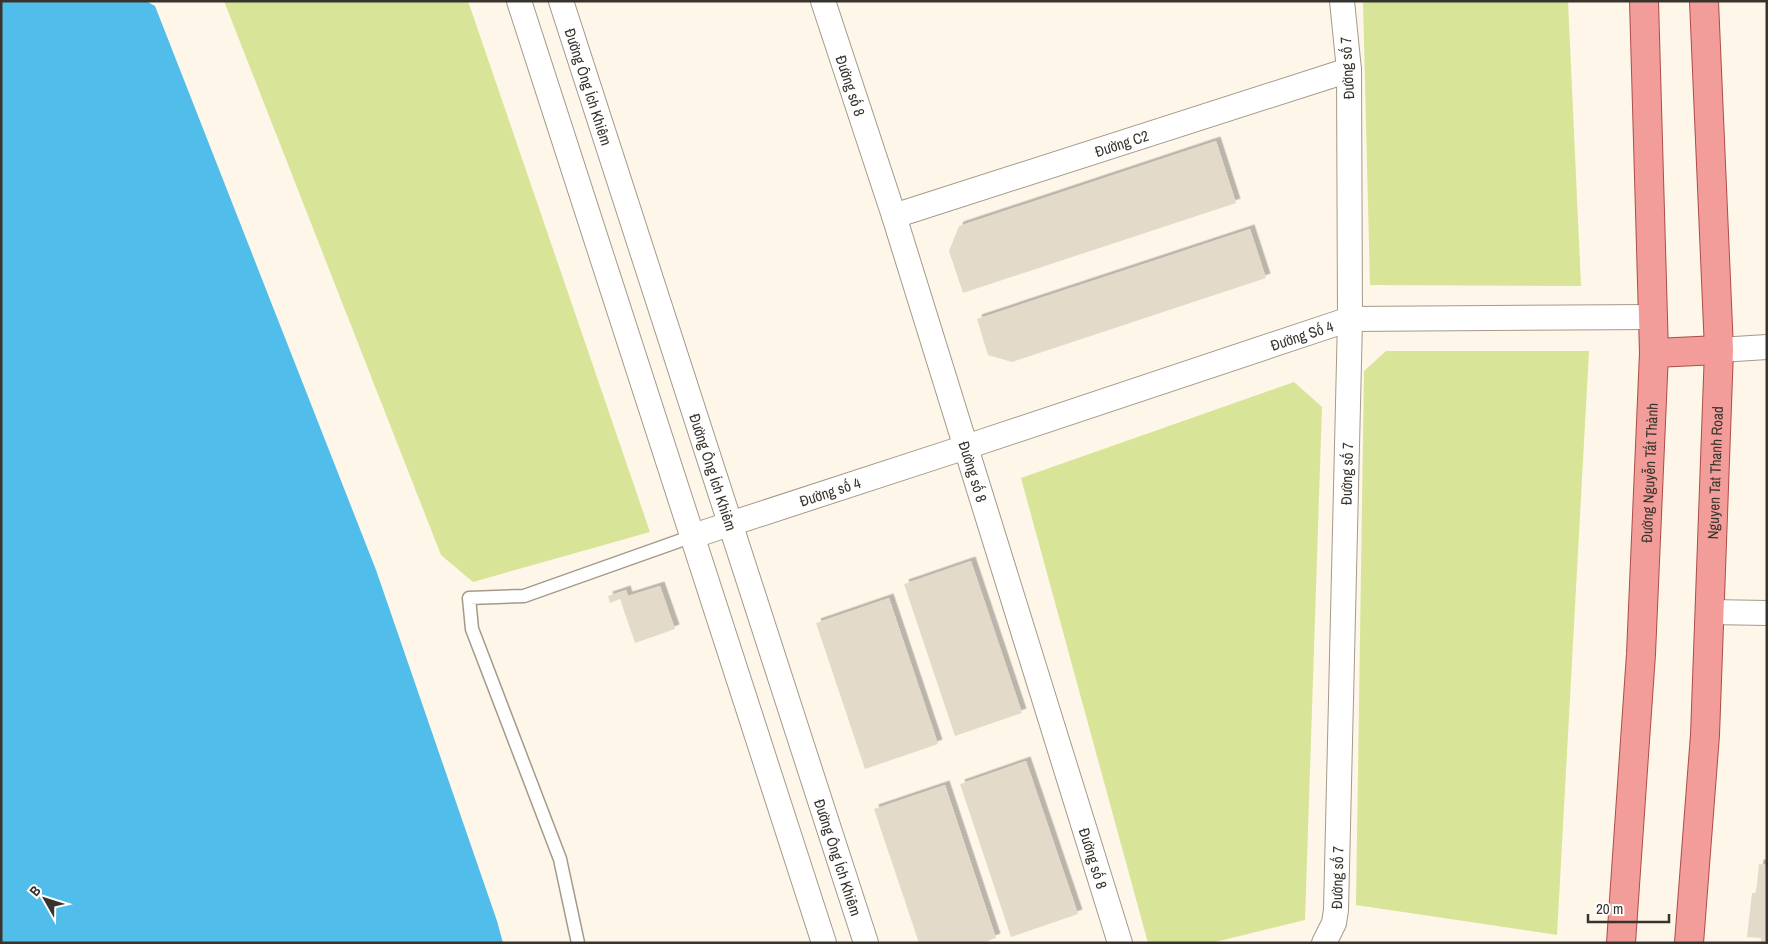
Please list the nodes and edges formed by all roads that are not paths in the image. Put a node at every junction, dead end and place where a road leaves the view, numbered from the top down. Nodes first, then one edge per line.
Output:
1 (519, 1) edge
2 (561, 1) edge
3 (823, 1) edge
4 (1342, 1) edge
5 (1644, 1) edge
6 (1704, 1) edge
7 (1349, 70) junction
8 (894, 216) junction
9 (1652, 317) junction
10 (1350, 319) junction
11 (1767, 347) edge
12 (1719, 350) junction
13 (1654, 353) junction
14 (966, 447) junction
15 (731, 525) junction
16 (693, 536) junction
17 (1710, 612) junction
18 (1767, 613) edge
19 (578, 943) edge
20 (824, 943) edge
21 (866, 943) edge
22 (1120, 943) edge
23 (1324, 943) edge
24 (1621, 943) edge
25 (1689, 943) edge

1 - 16 street
2 - 15 street, Đường Ông Ích Khiêm
3 - 8 street, Đường số 8
4 - 7 street, Đường số 7
5 - 9 main road, Đường Nguyễn Tất Thành
6 - 12 main road, Nguyen Tat Thanh Road
7 - 8 street, Đường C2
7 - 10 street, Đường số 7
8 - 14 street, Đường số 8
9 - 10 street, Đường Số 4
9 - 13 main road, Đường Nguyễn Tất Thành
10 - 14 street, Đường Số 4
10 - 23 street, Đường số 7
11 - 12 street
12 - 13 main road
12 - 17 main road, Nguyen Tat Thanh Road
13 - 24 main road, Đường Nguyễn Tất Thành
14 - 15 street, Đường số 4
14 - 22 street, Đường số 8
15 - 16 street, Đường số 4
15 - 21 street, Đường Ông Ích Khiêm
16 - 19 lane
16 - 20 street
17 - 18 street
17 - 25 main road, Nguyen Tat Thanh Road

